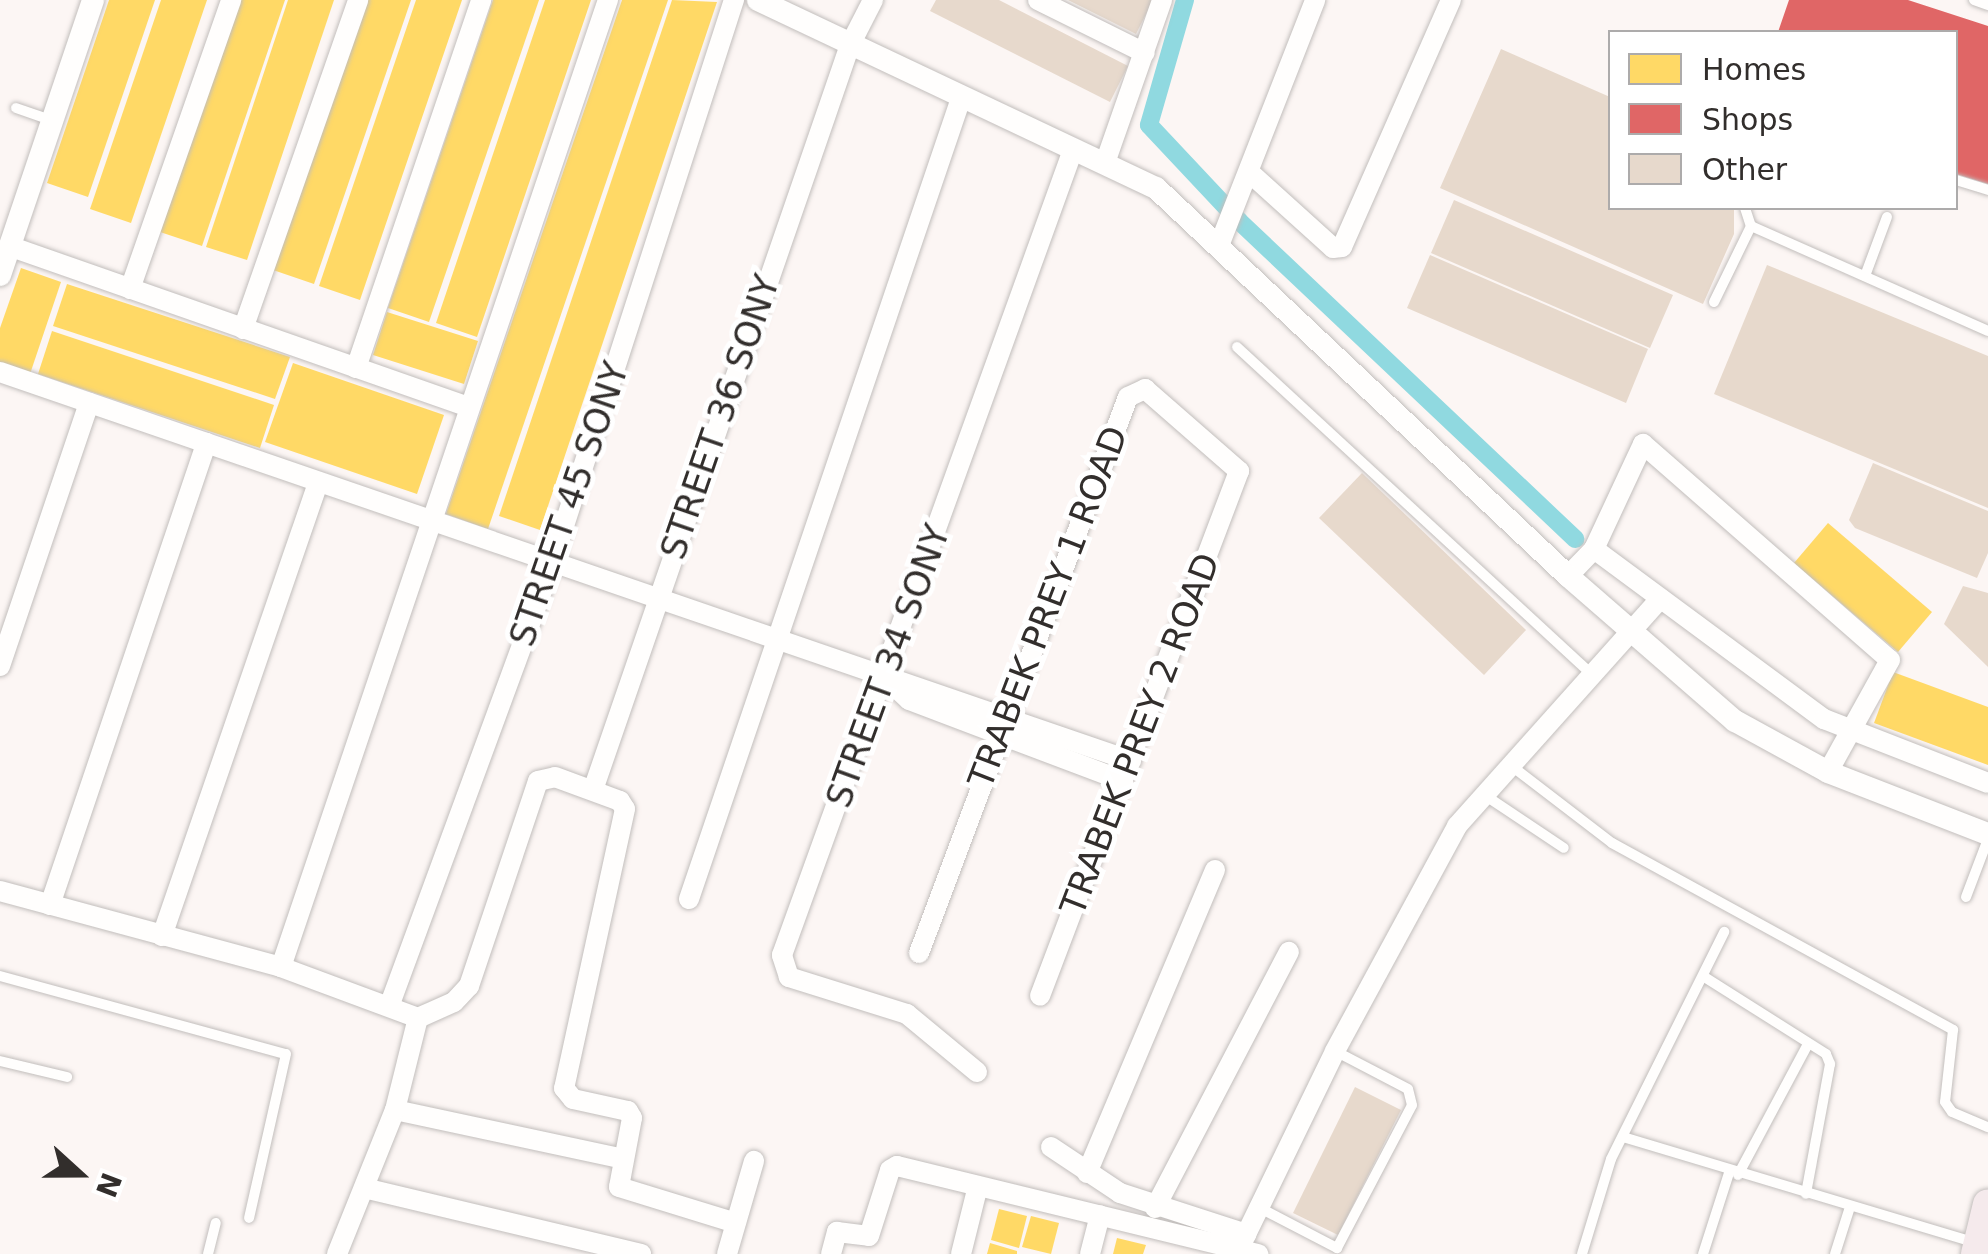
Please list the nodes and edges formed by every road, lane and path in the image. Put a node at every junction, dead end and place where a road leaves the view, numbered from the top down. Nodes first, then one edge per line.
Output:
1 (93, 0) edge
2 (230, 0) edge
3 (358, 0) edge
4 (482, 0) edge
5 (608, 0) edge
6 (734, 0) edge
7 (758, 0) edge
8 (873, 0) edge
9 (1038, 0) edge
10 (1162, 0) edge
11 (1314, 0) edge
12 (1451, 0) edge
13 (1974, 0) edge
14 (1988, 5) edge
15 (850, 45) junction
16 (1145, 53) junction
17 (961, 98) junction
18 (16, 108) dead end
19 (52, 121) junction
20 (1073, 150) junction
21 (1105, 163) junction
22 (1246, 178) junction
23 (1958, 181) edge
24 (1988, 190) edge
25 (1745, 210) edge
26 (1886, 217) dead end
27 (1752, 226) junction
28 (1222, 237) junction
29 (9, 246) junction
30 (0, 275) edge
31 (1865, 276) junction
32 (130, 290) junction
33 (1714, 302) dead end
34 (243, 328) junction
35 (1988, 330) edge
36 (1237, 347) dead end
37 (356, 368) junction
38 (0, 372) edge
39 (89, 403) junction
40 (470, 406) junction
41 (206, 443) junction
42 (1239, 471) joint
43 (318, 482) junction
44 (432, 522) junction
45 (1594, 549) junction
46 (552, 563) junction
47 (1568, 576) junction
48 (1660, 599) junction
49 (657, 600) junction
50 (1631, 631) junction
51 (777, 641) junction
52 (0, 666) edge
53 (1591, 674) junction
54 (884, 677) junction
55 (1002, 724) junction
56 (1850, 734) junction
57 (1509, 764) junction
58 (1127, 771) junction
59 (1828, 772) junction
60 (1988, 783) edge
61 (593, 790) junction
62 (1482, 794) junction
63 (1988, 836) edge
64 (1564, 848) dead end
65 (1216, 870) dead end
66 (0, 891) edge
67 (1966, 897) dead end
68 (689, 899) dead end
69 (50, 905) junction
70 (1724, 932) dead end
71 (162, 936) junction
72 (1289, 952) dead end
73 (919, 953) dead end
74 (281, 967) junction
75 (0, 976) edge
76 (1706, 978) junction
77 (1040, 996) dead end
78 (390, 1004) junction
79 (418, 1018) junction
80 (1807, 1046) junction
81 (1335, 1050) junction
82 (0, 1061) edge
83 (977, 1072) dead end
84 (68, 1078) dead end
85 (395, 1110) junction
86 (1988, 1127) edge
87 (1623, 1137) junction
88 (1051, 1147) dead end
89 (623, 1159) junction
90 (754, 1161) dead end
91 (1087, 1173) junction
92 (1733, 1174) junction
93 (978, 1186) junction
94 (364, 1188) junction
95 (1806, 1194) junction
96 (1988, 1204) edge
97 (1259, 1207) junction
98 (1850, 1207) junction
99 (1156, 1208) junction
100 (1100, 1215) junction
101 (250, 1218) dead end
102 (736, 1223) junction
103 (216, 1224) dead end
104 (1244, 1249) edge
105 (1978, 1249) edge
106 (208, 1254) edge
107 (337, 1254) edge
108 (641, 1254) edge
109 (728, 1254) edge
110 (831, 1254) edge
111 (961, 1254) edge
112 (1090, 1254) edge
113 (1582, 1254) edge
114 (1703, 1254) edge
115 (1835, 1254) edge

1 - 19 street
2 - 32 street
3 - 34 street
4 - 37 street
5 - 40 street
6 - 46 street, STREET 45 SONY
7 - 15 street
8 - 15 street, STREET 36 SONY
9 - 16 street
10 - 16 street
11 - 22 street
12 - 22 street
13 - 14 lane
15 - 17 street
15 - 49 street, STREET 36 SONY
16 - 21 street
17 - 20 street
17 - 51 street
18 - 19 lane
19 - 29 street
20 - 21 street
20 - 54 street, STREET 34 SONY
21 - 28 street
22 - 28 street
23 - 24 lane
25 - 27 lane
26 - 31 lane
27 - 31 lane
27 - 33 lane
28 - 47 street
29 - 30 street
29 - 32 street
31 - 35 lane
32 - 34 street
34 - 37 street
36 - 53 lane
37 - 40 street
38 - 39 street
39 - 41 street
39 - 52 street
40 - 44 street
41 - 43 street
41 - 69 street
42 - 55 street, TRABEK PREY 1 ROAD
42 - 58 street, TRABEK PREY 2 ROAD
43 - 44 street
43 - 71 street
44 - 46 street
44 - 74 street
45 - 47 street
45 - 48 street
45 - 56 street
46 - 49 street
46 - 78 street, STREET 45 SONY
47 - 50 street
48 - 50 street
48 - 56 street
49 - 51 street
49 - 61 street, STREET 36 SONY
50 - 53 street
50 - 59 street
51 - 54 street
51 - 68 street
53 - 57 street
54 - 55 street
54 - 83 street, STREET 34 SONY
55 - 58 street
55 - 73 street, TRABEK PREY 1 ROAD
56 - 59 street
56 - 60 street
57 - 62 street
57 - 86 lane
58 - 77 street, TRABEK PREY 2 ROAD
59 - 63 street
61 - 79 street
61 - 89 street
62 - 64 lane
62 - 81 street
63 - 67 lane
65 - 91 street
66 - 69 street
69 - 71 street
70 - 76 lane
71 - 74 street
72 - 99 street
74 - 78 street
75 - 101 lane
76 - 80 lane
76 - 87 lane
78 - 79 street
79 - 85 street
80 - 92 lane
80 - 95 lane
81 - 97 street
81 - 97 lane
82 - 84 lane
85 - 89 street
85 - 94 street
87 - 92 lane
87 - 113 lane
88 - 91 street
89 - 102 street
90 - 102 street
91 - 99 street
92 - 95 lane
92 - 114 lane
93 - 100 street
93 - 110 street
93 - 111 street
94 - 107 street
94 - 108 street
95 - 98 lane
96 - 105 main road
97 - 104 street
98 - 105 lane
98 - 115 lane
99 - 104 street
100 - 104 street
100 - 112 street
102 - 109 street
103 - 106 lane

